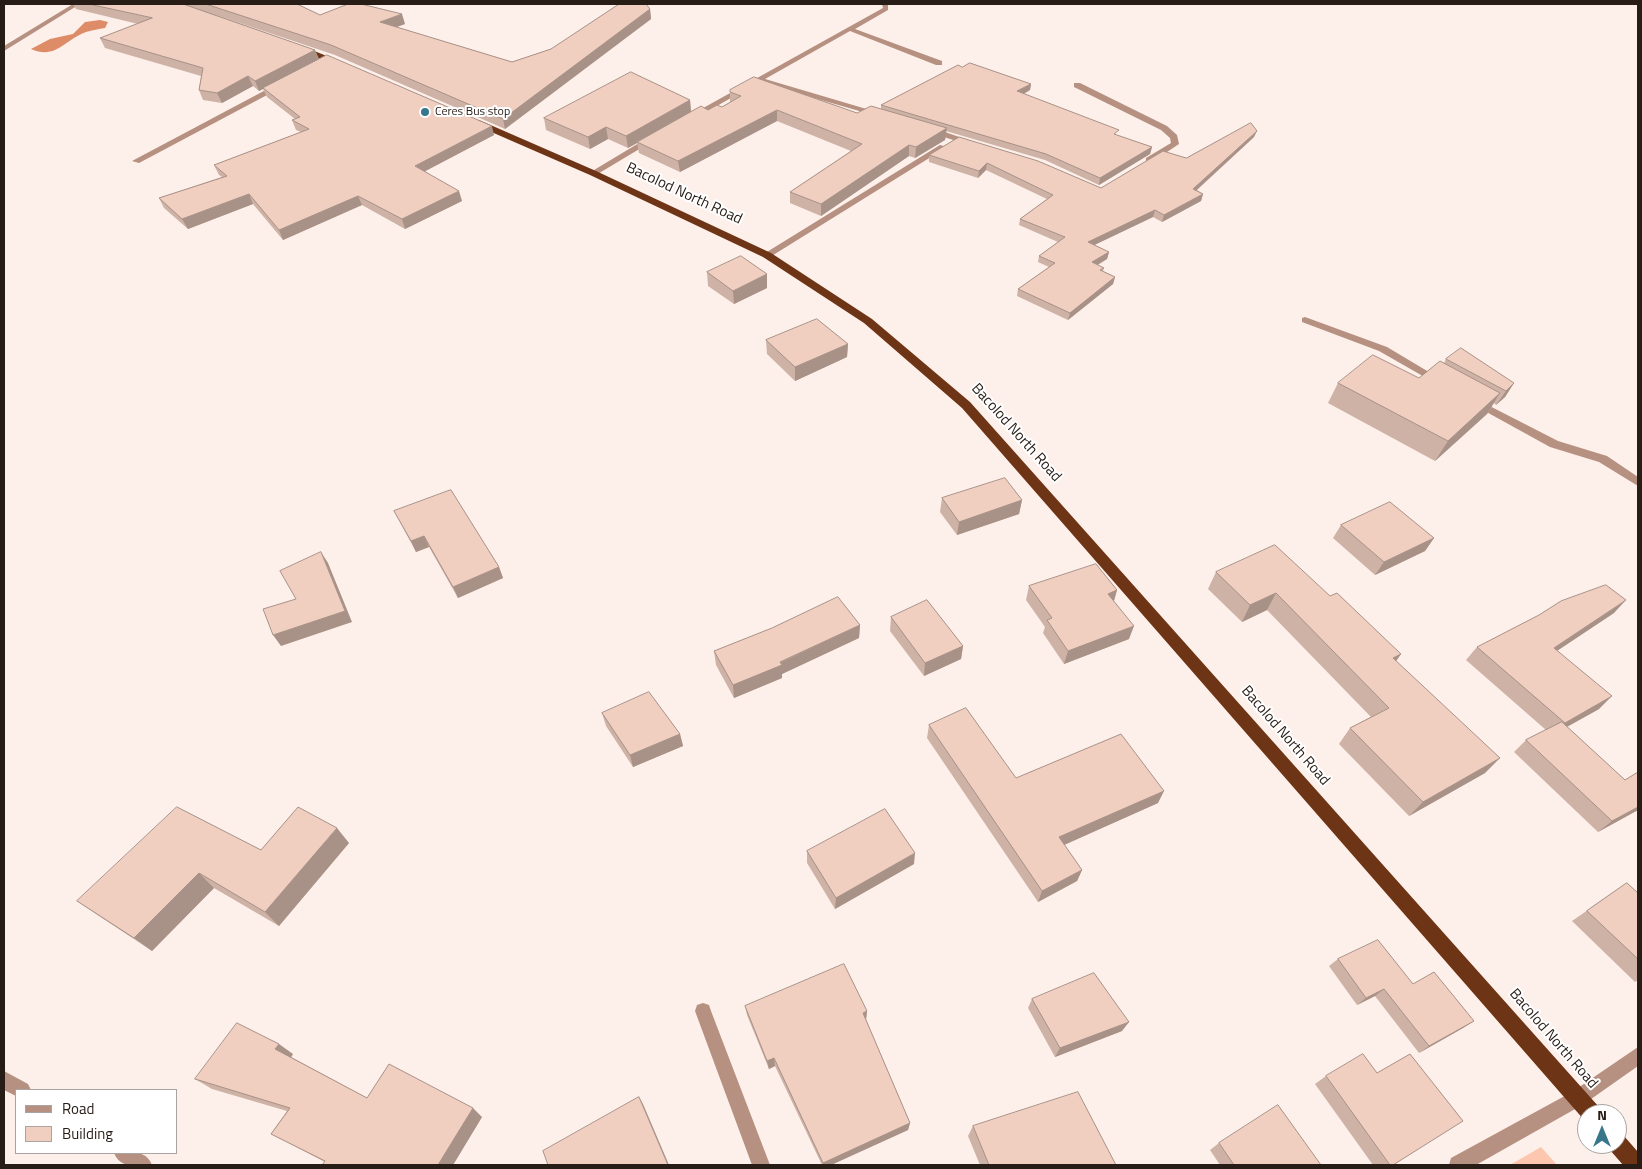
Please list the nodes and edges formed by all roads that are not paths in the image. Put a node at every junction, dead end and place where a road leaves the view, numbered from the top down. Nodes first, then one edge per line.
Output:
1 (77, 4) edge
2 (885, 4) edge
3 (850, 29) junction
4 (286, 43) edge
5 (4, 50) edge
6 (939, 63) dead end
7 (349, 67) edge
8 (758, 79) junction
9 (288, 81) edge
10 (1077, 84) dead end
11 (882, 116) edge
12 (466, 118) edge
13 (680, 124) edge
14 (920, 127) edge
15 (662, 133) edge
16 (958, 138) junction
17 (986, 147) edge
18 (136, 161) dead end
19 (1141, 164) edge
20 (593, 173) junction
21 (766, 255) junction
22 (1305, 320) dead end
23 (1447, 386) edge
24 (1463, 395) edge
25 (1638, 482) edge
26 (703, 1011) dead end
27 (1638, 1056) edge
28 (4, 1080) edge
29 (20, 1089) edge
30 (1578, 1098) junction
31 (1583, 1104) edge
32 (125, 1154) edge
33 (1626, 1154) edge
34 (143, 1165) edge
35 (761, 1165) edge
36 (1458, 1165) edge
37 (1636, 1165) edge

1 - 5 street
2 - 3 street
3 - 6 street
3 - 8 street
4 - 7 highway
8 - 11 street
8 - 13 street
9 - 18 street
10 - 19 street
12 - 20 highway, Bacolod North Road
14 - 16 street
15 - 20 street
16 - 17 street
16 - 21 street
20 - 21 highway, Bacolod North Road
21 - 30 highway, Bacolod North Road
22 - 23 street
24 - 25 street
26 - 35 street
27 - 30 street
28 - 29 street
30 - 31 highway, Bacolod North Road
30 - 36 street
32 - 34 street
33 - 37 highway

